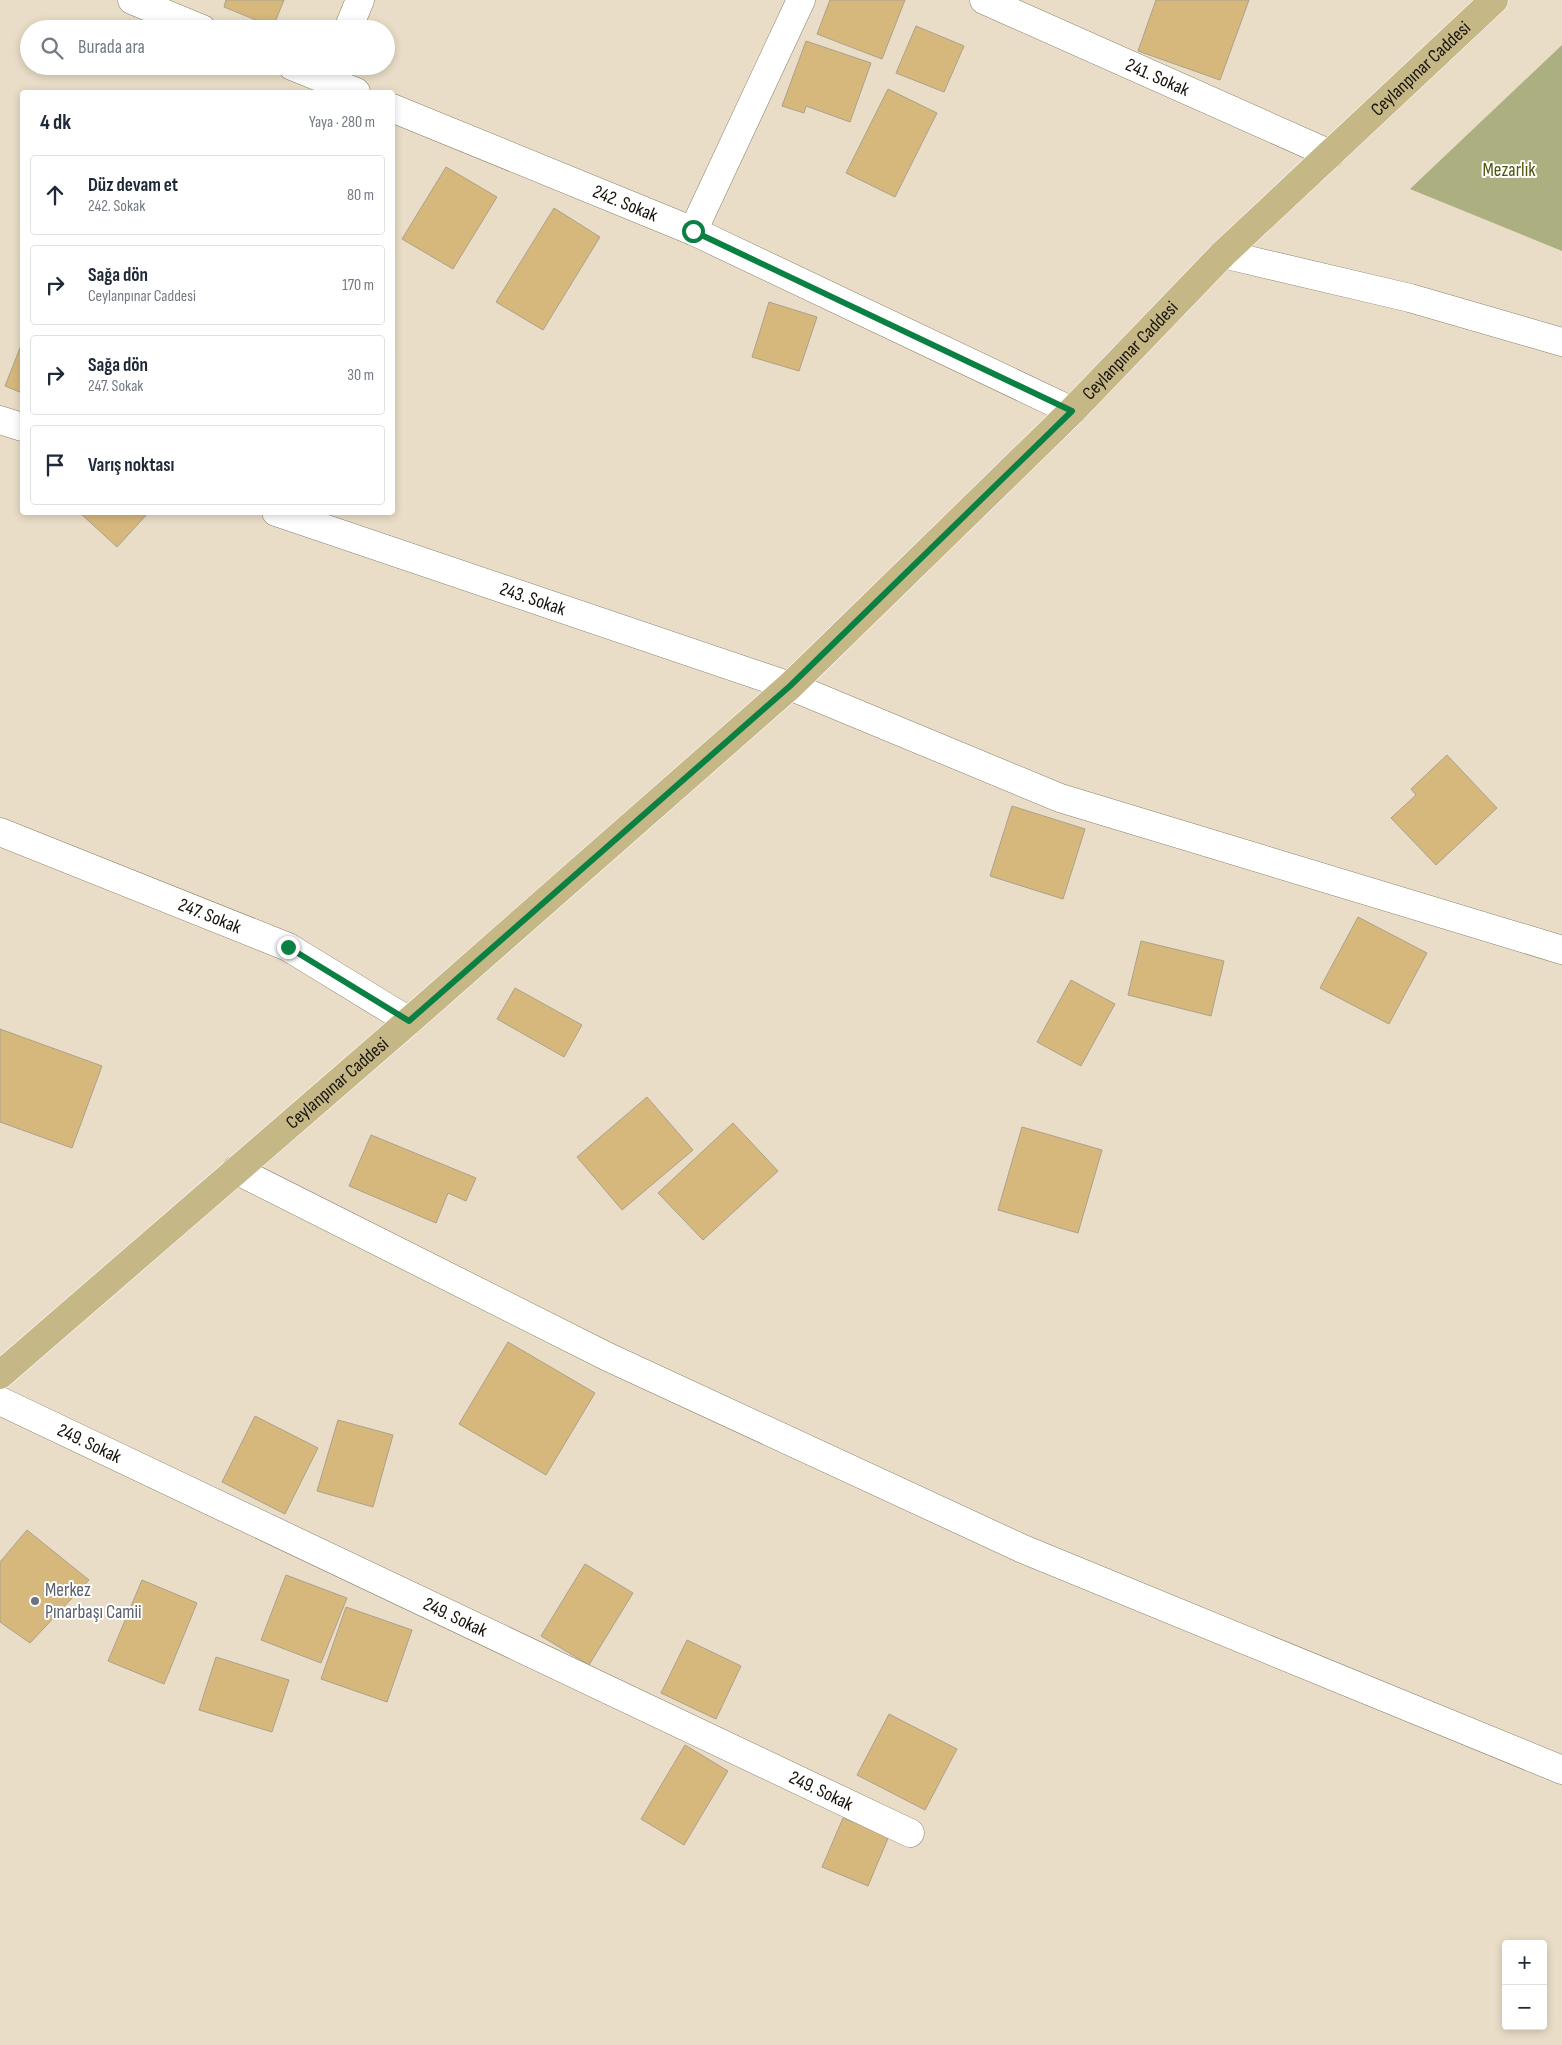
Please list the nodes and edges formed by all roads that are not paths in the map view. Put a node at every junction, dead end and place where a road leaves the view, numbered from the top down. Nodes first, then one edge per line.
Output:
1 (132, 0) edge
2 (360, 0) edge
3 (801, 0) edge
4 (984, 0) edge
5 (1494, 0) edge
6 (180, 20) edge
7 (352, 20) edge
8 (332, 75) edge
9 (353, 90) edge
10 (395, 109) edge
11 (1330, 154) junction
12 (693, 231) junction
13 (1223, 254) junction
14 (1562, 342) edge
15 (1072, 411) junction
16 (0, 420) edge
17 (20, 426) edge
18 (285, 515) edge
19 (790, 686) junction
20 (0, 832) edge
21 (1562, 950) edge
22 (409, 1021) junction
23 (236, 1170) junction
24 (0, 1375) edge
25 (0, 1401) edge
26 (1562, 1770) edge
27 (910, 1833) dead end

1 - 6 street
2 - 7 street
3 - 12 street
4 - 11 street, 241. Sokak
5 - 11 main road, Ceylanpınar Caddesi
8 - 9 street
10 - 12 street, 242. Sokak
11 - 13 main road, Ceylanpınar Caddesi
12 - 15 street, 242. Sokak
13 - 14 street
13 - 15 main road, Ceylanpınar Caddesi
15 - 19 main road, Ceylanpınar Caddesi
16 - 17 street
18 - 19 street, 243. Sokak
19 - 21 street, 243. Sokak
19 - 22 main road, Ceylanpınar Caddesi
20 - 22 street, 247. Sokak
22 - 23 main road, Ceylanpınar Caddesi
23 - 24 main road, Ceylanpınar Caddesi
23 - 26 street
25 - 27 street, 249. Sokak

